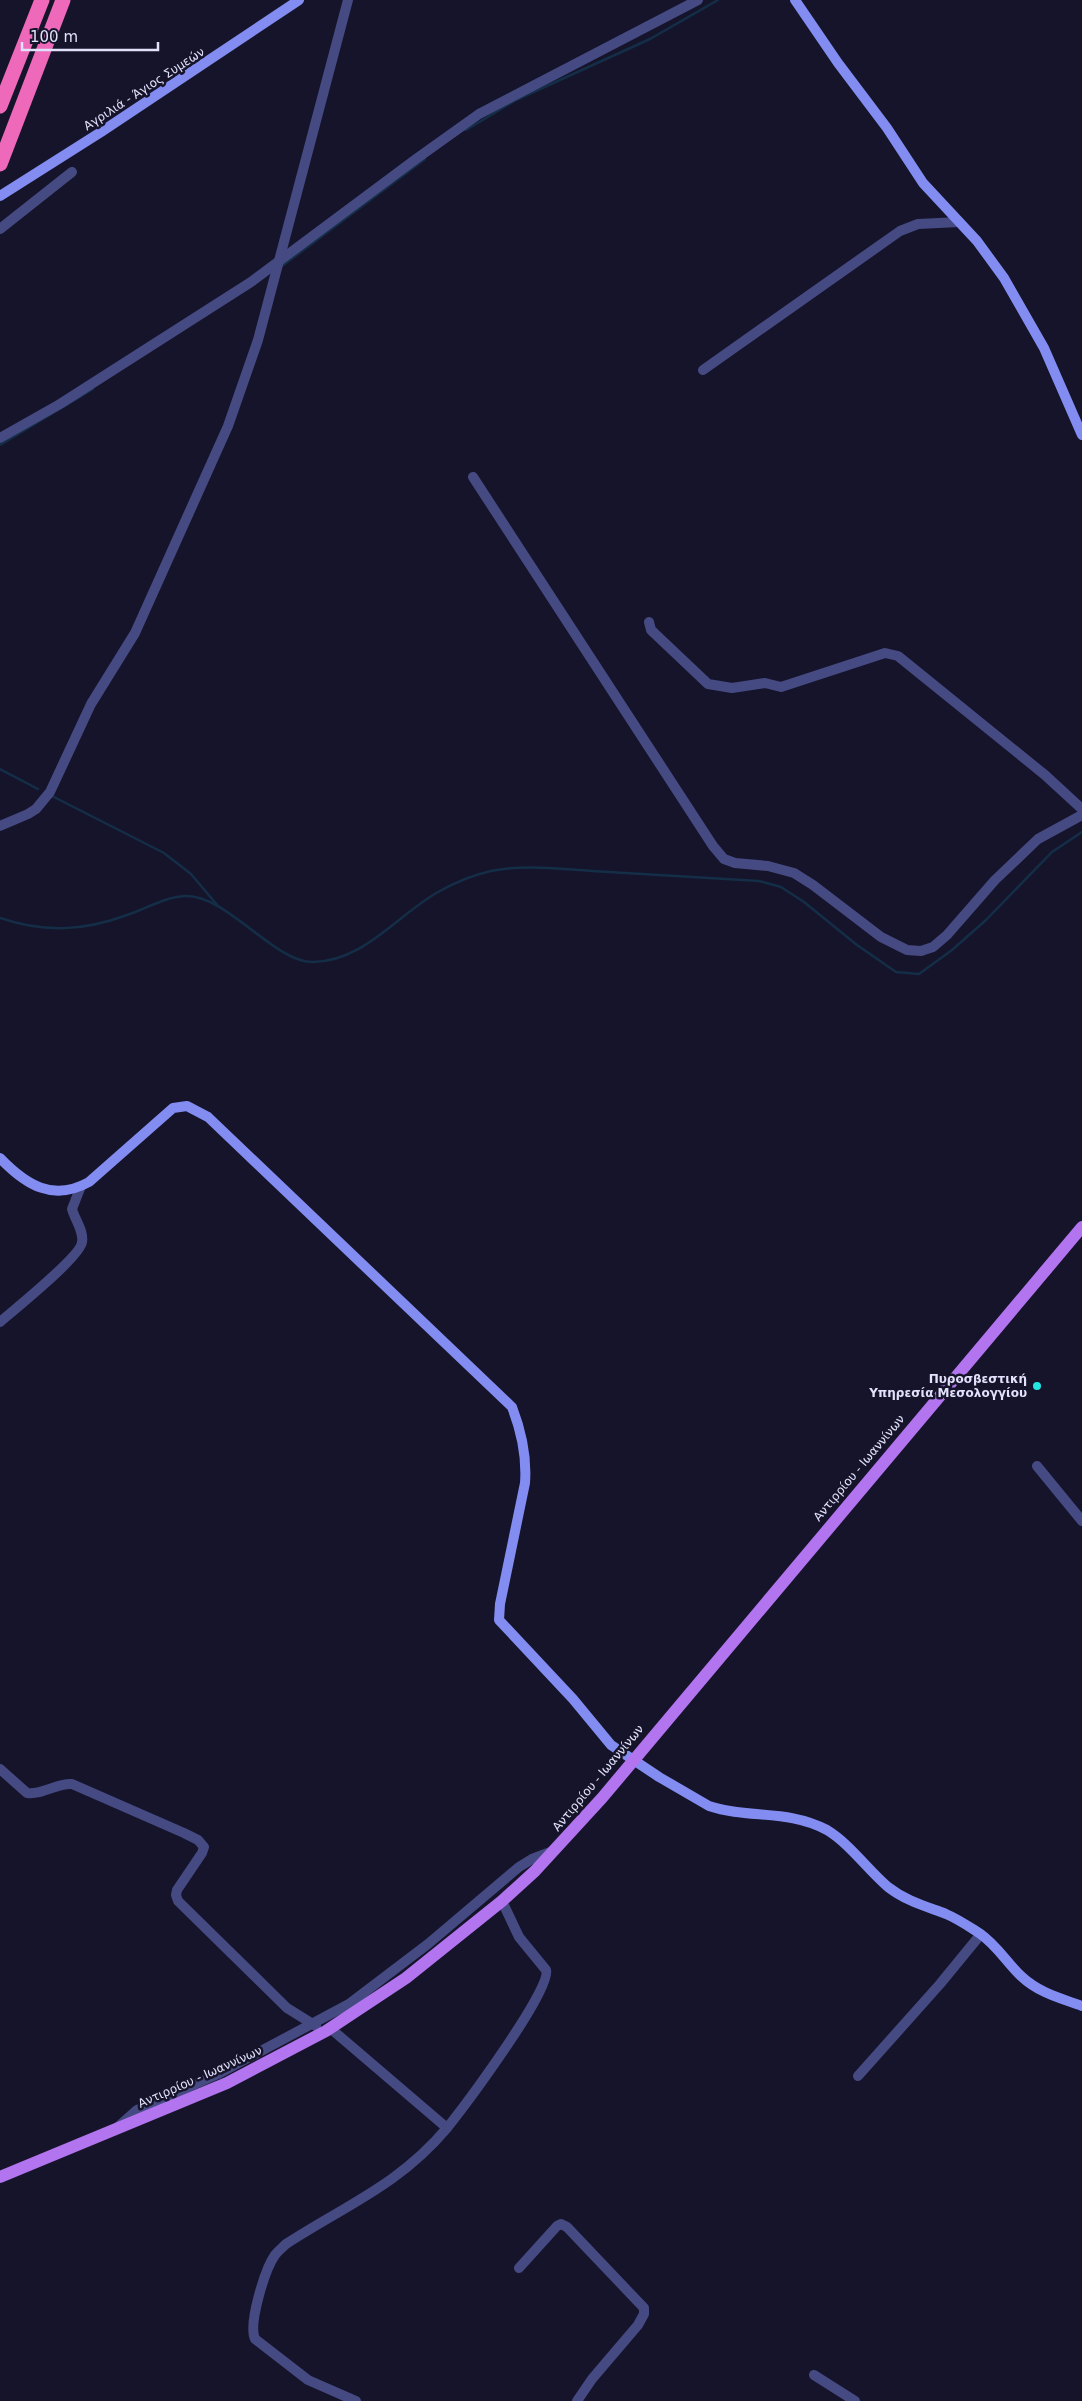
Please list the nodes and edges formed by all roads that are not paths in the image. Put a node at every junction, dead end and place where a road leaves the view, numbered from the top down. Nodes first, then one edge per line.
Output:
1 (42, 0) edge
2 (64, 0) edge
3 (299, 0) edge
4 (348, 0) edge
5 (698, 0) edge
6 (795, 0) edge
7 (0, 106) edge
8 (0, 164) edge
9 (72, 172) dead end
10 (0, 196) edge
11 (959, 222) junction
12 (0, 229) edge
13 (280, 261) junction
14 (703, 370) dead end
15 (1082, 435) edge
16 (0, 438) edge
17 (473, 477) dead end
18 (649, 622) dead end
19 (1082, 809) edge
20 (1082, 816) edge
21 (0, 826) edge
22 (0, 1158) edge
23 (81, 1186) junction
24 (1082, 1227) edge
25 (0, 1322) edge
26 (1037, 1466) dead end
27 (1082, 1521) edge
28 (632, 1760) junction
29 (0, 1769) edge
30 (554, 1850) junction
31 (502, 1901) junction
32 (981, 1934) junction
33 (1082, 2006) edge
34 (312, 2024) junction
35 (328, 2030) junction
36 (858, 2076) dead end
37 (447, 2128) junction
38 (115, 2130) junction
39 (0, 2177) edge
40 (519, 2268) dead end
41 (814, 2375) dead end
42 (356, 2401) edge
43 (577, 2401) edge
44 (855, 2401) edge

1 - 7 highway
2 - 8 highway
3 - 10 street, Αγριλιά - Άγιος Συμεών
4 - 13 street
5 - 13 street
6 - 11 street
9 - 12 street
11 - 14 street
11 - 15 street
13 - 16 street
13 - 21 street
17 - 20 street
18 - 19 street
22 - 23 street
23 - 25 street
23 - 28 street
24 - 28 main road, Αντιρρίου - Ιωαννίνων
26 - 27 street
28 - 30 main road, Αντιρρίου - Ιωαννίνων
28 - 32 street
29 - 34 street
30 - 31 main road, Αντιρρίου - Ιωαννίνων
30 - 34 street
31 - 35 main road, Αντιρρίου - Ιωαννίνων
31 - 37 street
32 - 33 street
32 - 36 street
34 - 35 street
34 - 38 street
35 - 37 street
35 - 38 main road, Αντιρρίου - Ιωαννίνων
37 - 42 street
38 - 39 main road, Αντιρρίου - Ιωαννίνων
40 - 43 street
41 - 44 street

